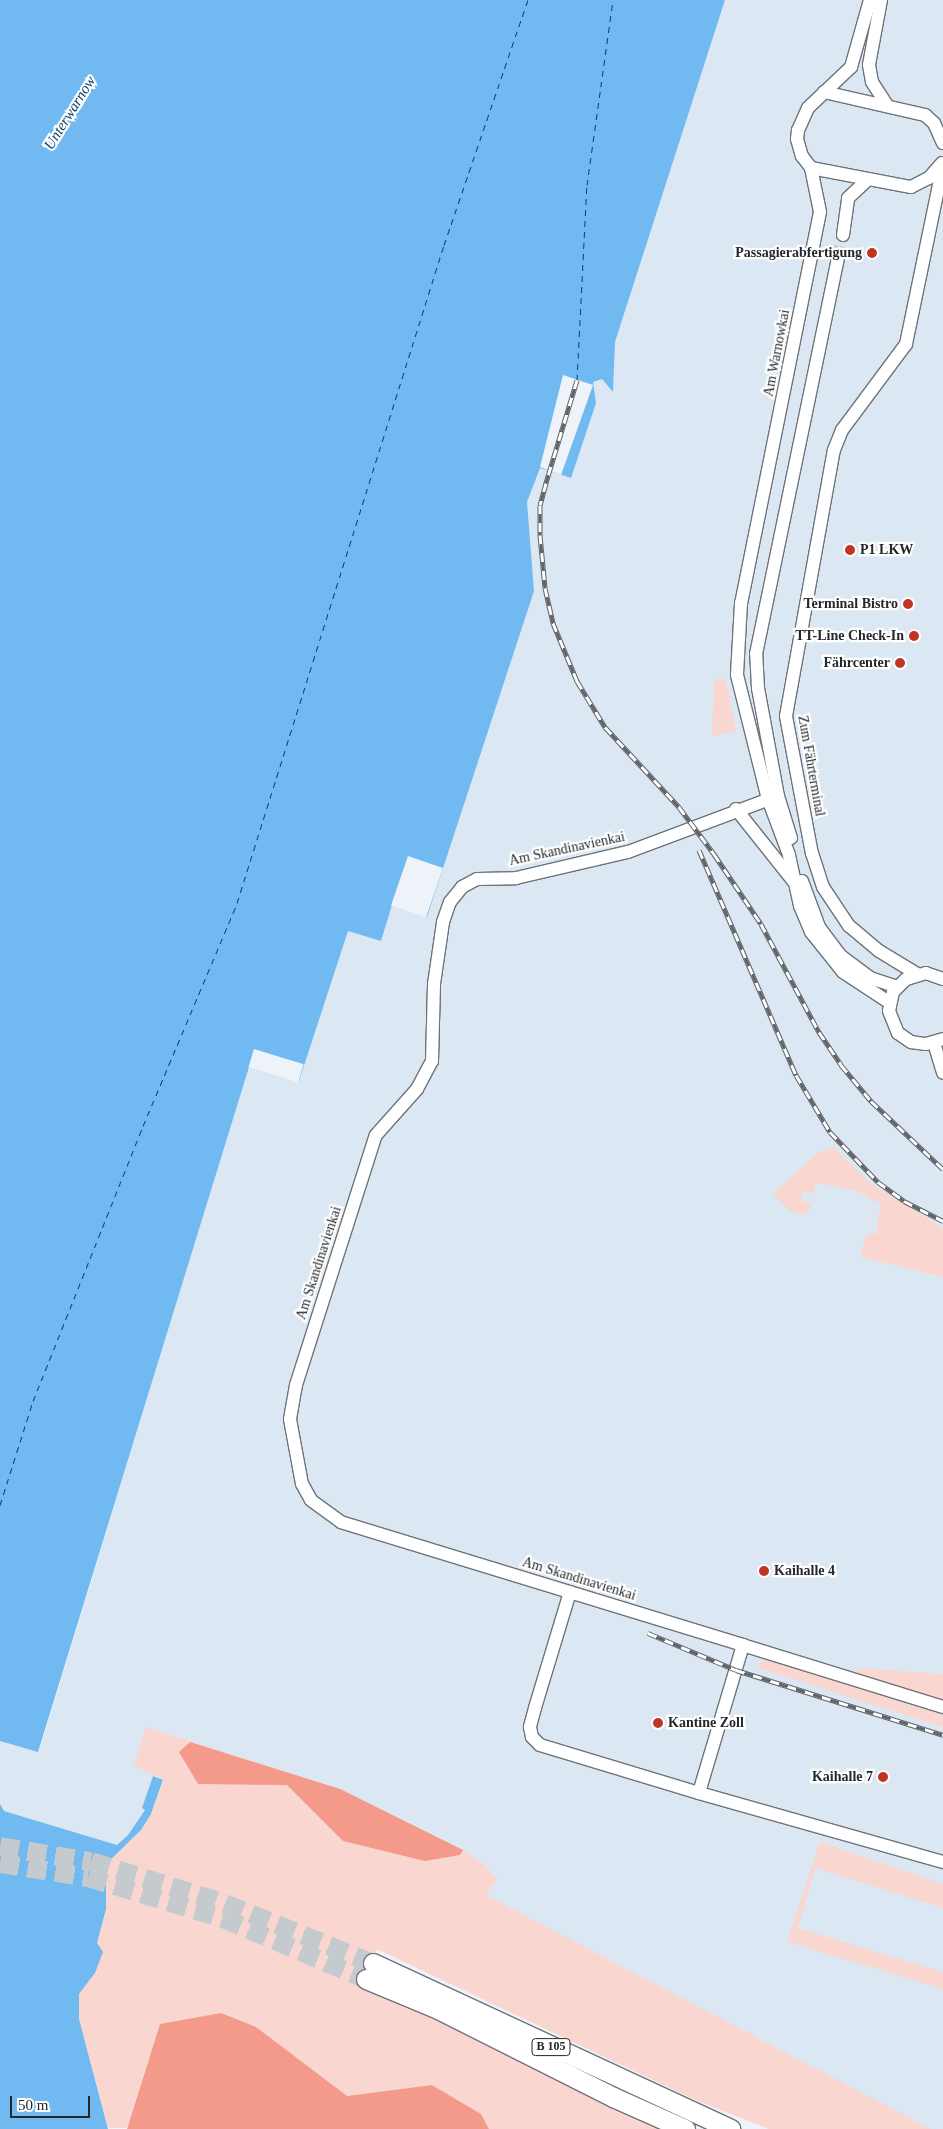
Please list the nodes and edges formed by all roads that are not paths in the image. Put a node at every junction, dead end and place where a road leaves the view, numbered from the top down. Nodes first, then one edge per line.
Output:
1 (870, 0) edge
2 (881, 0) edge
3 (824, 92) junction
4 (887, 105) junction
5 (943, 143) edge
6 (943, 160) edge
7 (943, 166) edge
8 (810, 168) junction
9 (867, 180) junction
10 (843, 235) tunnel mouth
11 (838, 258) tunnel mouth
12 (773, 797) junction
13 (736, 810) junction
14 (795, 882) junction
15 (917, 974) junction
16 (943, 978) edge
17 (897, 987) junction
18 (890, 1003) junction
19 (938, 1041) edge
20 (943, 1073) edge
21 (570, 1592) junction
22 (743, 1645) junction
23 (943, 1707) edge
24 (699, 1793) junction
25 (943, 1862) edge
26 (685, 2129) edge
27 (730, 2129) edge

1 - 3 street, Am Warnowkai
2 - 4 street
3 - 4 street
3 - 8 street, Am Warnowkai
4 - 5 street
6 - 9 street
7 - 15 street, Zum Fährterminal
8 - 9 street
8 - 12 street, Am Warnowkai
9 - 10 street
11 - 12 street
12 - 13 street, Am Skandinavienkai
12 - 14 street
12 - 17 street
13 - 14 street
13 - 21 street, Am Skandinavienkai
14 - 18 street
15 - 16 street, Zum Fährterminal
15 - 17 street
17 - 18 street
18 - 19 street
19 - 20 street
21 - 22 street, Am Skandinavienkai
21 - 24 street
22 - 23 street, Am Skandinavienkai
22 - 24 street
24 - 25 street
26 - 27 highway, B 105

